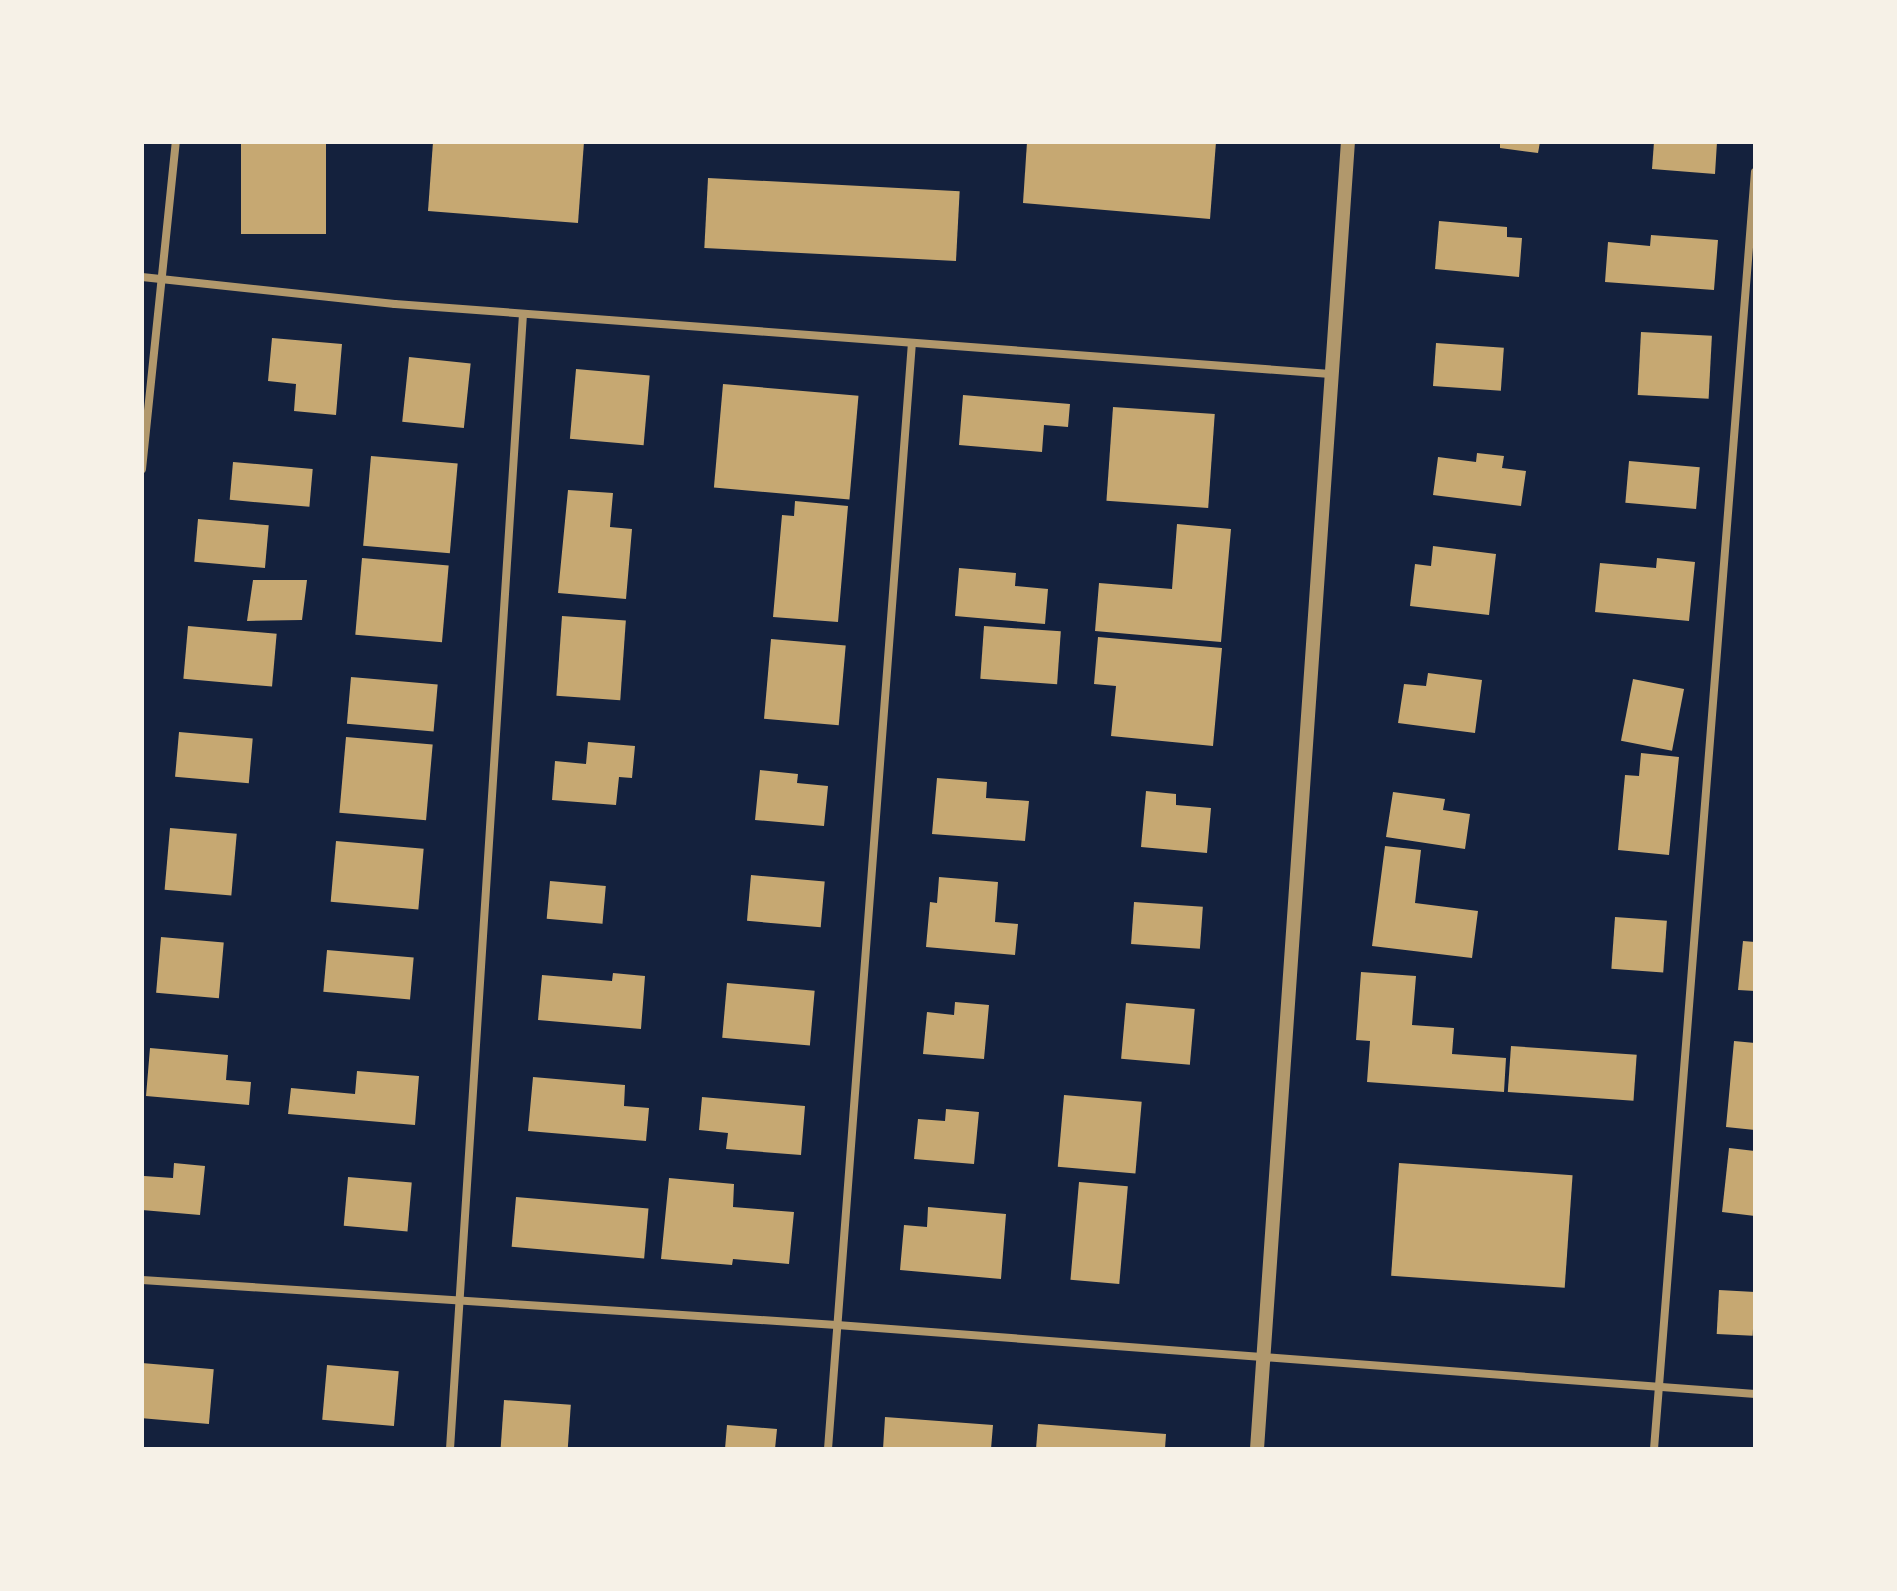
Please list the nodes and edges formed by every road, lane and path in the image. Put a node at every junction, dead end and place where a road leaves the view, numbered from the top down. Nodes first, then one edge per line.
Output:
1 (176, 142) edge
2 (1348, 142) edge
3 (1755, 172) edge
4 (142, 277) edge
5 (161, 280) junction
6 (523, 314) junction
7 (912, 343) junction
8 (1330, 374) junction
9 (142, 469) edge
10 (142, 1280) edge
11 (462, 1300) junction
12 (837, 1325) junction
13 (1263, 1357) junction
14 (1657, 1384) junction
15 (1755, 1394) edge
16 (450, 1449) edge
17 (828, 1449) edge
18 (1257, 1449) edge
19 (1654, 1449) edge

1 - 5 street
2 - 8 street
3 - 14 street
4 - 5 street
5 - 6 street
5 - 9 street
6 - 7 street
6 - 11 street
7 - 8 street
7 - 12 street
8 - 13 street
10 - 11 street
11 - 12 street
11 - 16 street
12 - 13 street
12 - 17 street
13 - 14 street
13 - 18 street
14 - 15 street
14 - 19 street

